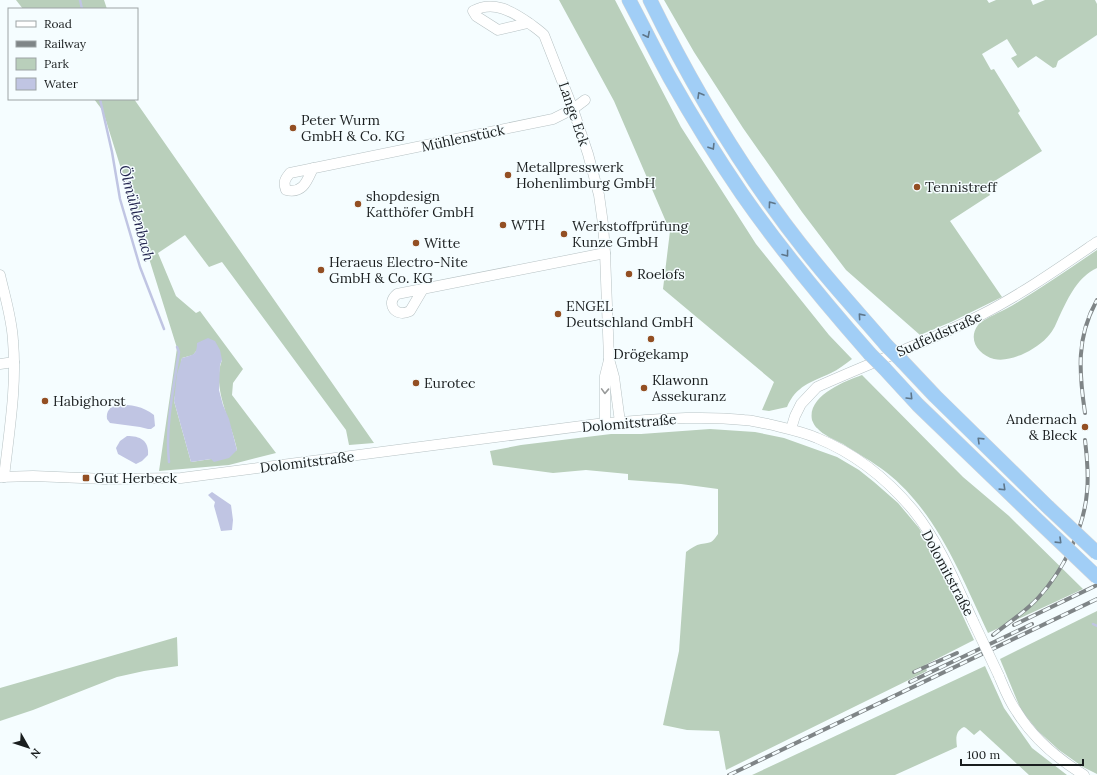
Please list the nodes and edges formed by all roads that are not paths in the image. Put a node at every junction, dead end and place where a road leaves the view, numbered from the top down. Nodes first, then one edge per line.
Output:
1 (630, 0) edge
2 (650, 0) edge
3 (528, 23) junction
4 (585, 100) dead end
5 (573, 109) junction
6 (313, 168) dead end
7 (1097, 242) edge
8 (605, 253) junction
9 (0, 275) edge
10 (423, 289) dead end
11 (609, 359) junction
12 (14, 362) junction
13 (0, 364) edge
14 (620, 422) junction
15 (605, 424) junction
16 (791, 429) junction
17 (2, 477) edge
18 (1097, 553) edge
19 (1097, 577) edge
20 (1084, 775) edge

1 -> 19 highway, bridge
18 -> 2 highway, bridge
3 - 3 street, Lange Eck
3 - 5 street, Lange Eck
4 - 5 street, Mühlenstück
5 - 6 street, Mühlenstück
5 - 8 street, Lange Eck
7 - 16 street, Sudfeldstraße
8 - 10 street
8 - 11 street, Lange Eck
9 - 12 street
11 - 14 street, Lange Eck
11 -> 15 street, Lange Eck
12 - 13 street
12 - 17 street
14 - 15 street, Dolomitstraße
14 - 16 street, Dolomitstraße
15 - 17 street, Dolomitstraße
16 - 20 street, Dolomitstraße, bridge

